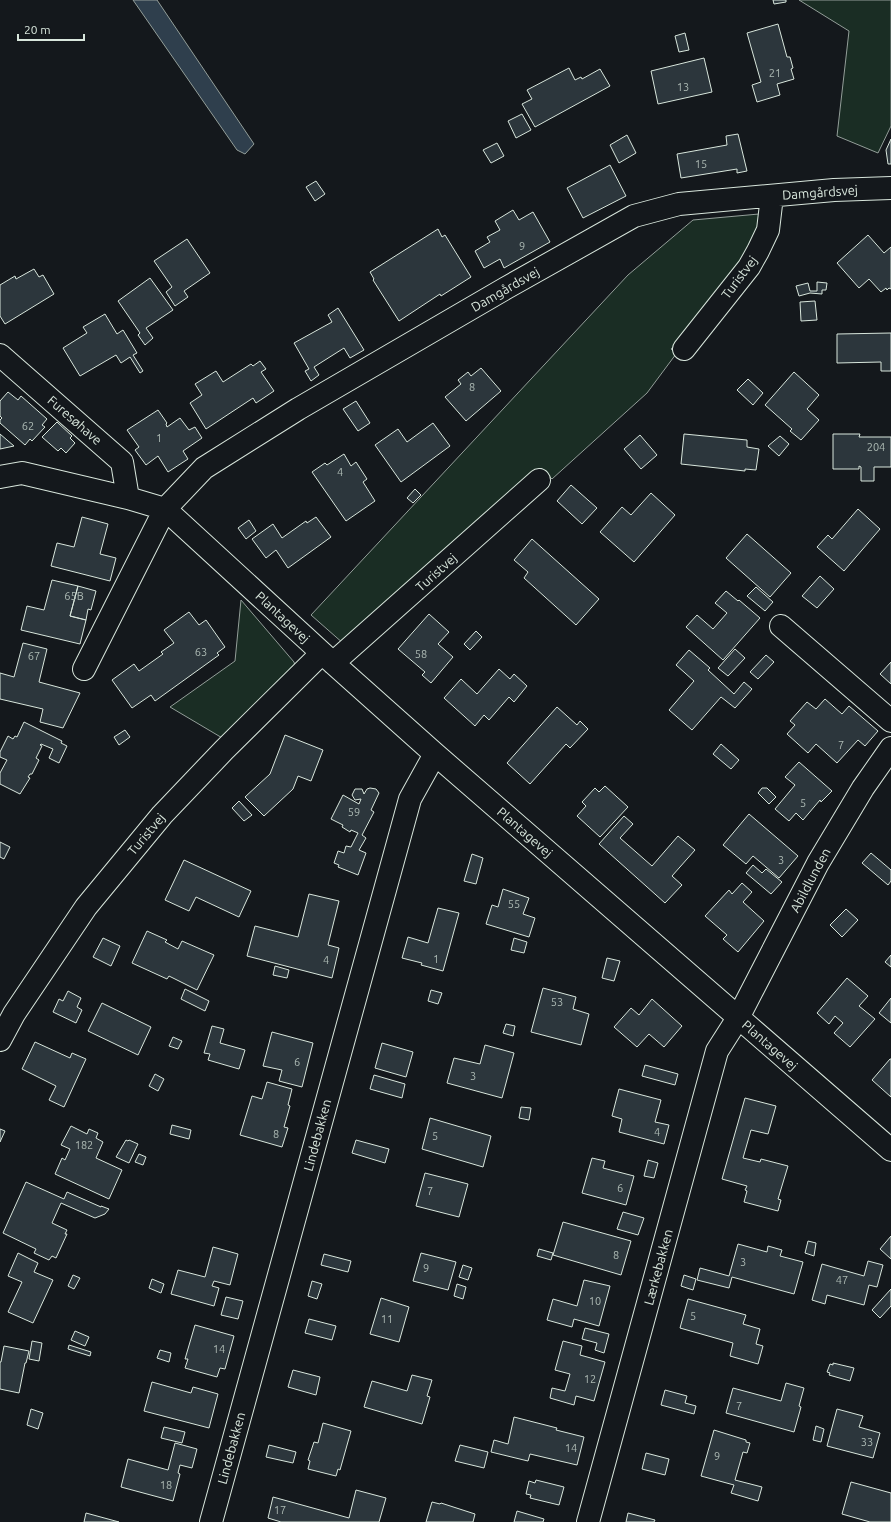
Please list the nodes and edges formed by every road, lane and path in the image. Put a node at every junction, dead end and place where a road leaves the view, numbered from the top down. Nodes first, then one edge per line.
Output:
1 (891, 188) edge
2 (772, 196) junction
3 (684, 349) dead end
4 (0, 355) edge
5 (0, 477) edge
6 (539, 480) dead end
7 (128, 498) junction
8 (165, 508) junction
9 (781, 626) dead end
10 (327, 658) junction
11 (84, 669) dead end
12 (891, 721) edge
13 (891, 748) edge
14 (435, 754) junction
15 (738, 1018) junction
16 (0, 1040) edge
17 (891, 1150) edge
18 (211, 1522) edge
19 (588, 1522) edge

1 - 2 street, Damgårdsvej
2 - 3 street, Turistvej
2 - 8 street, Damgårdsvej
4 - 7 street, Furesøhave
5 - 7 street, Plantagevej
6 - 10 street, Turistvej
7 - 8 street, Plantagevej
8 - 10 street, Plantagevej
8 - 11 street
9 - 12 street
10 - 14 street, Plantagevej
10 - 16 street, Turistvej
13 - 15 street, Abildlunden
14 - 15 street, Plantagevej
14 - 18 street, Lindebakken
15 - 17 street, Plantagevej
15 - 19 street, Lærkebakken

